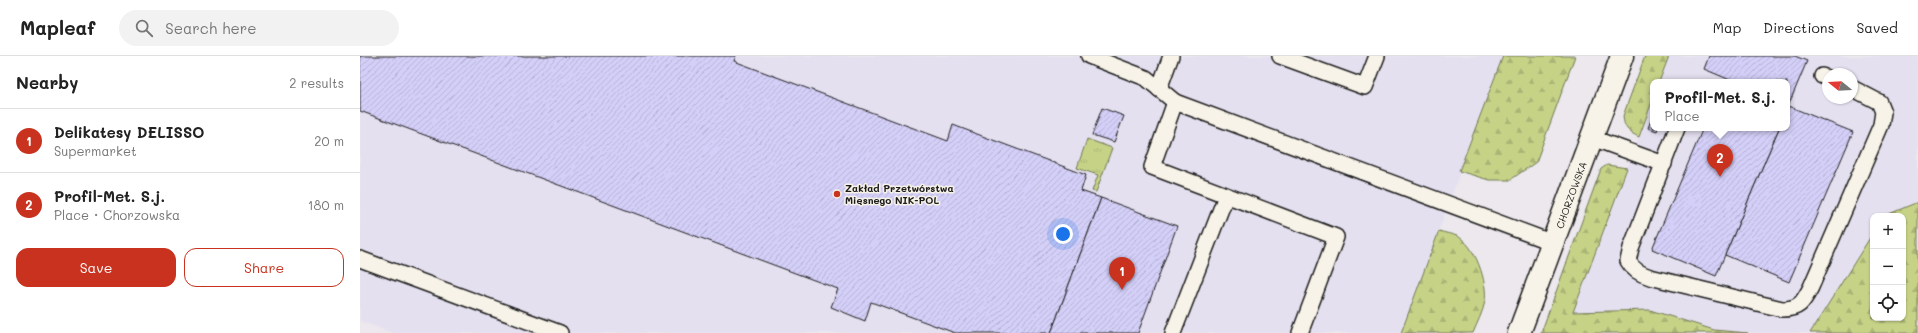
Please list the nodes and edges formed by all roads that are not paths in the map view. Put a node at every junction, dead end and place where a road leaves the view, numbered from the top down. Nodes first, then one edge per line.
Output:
1 (1089, 56) edge
2 (1171, 56) edge
3 (1280, 56) edge
4 (1377, 56) edge
5 (1622, 56) edge
6 (1159, 88) junction
7 (1858, 91) edge
8 (1175, 102) junction
9 (1677, 131) edge
10 (1592, 138) junction
11 (1664, 164) junction
12 (1226, 196) junction
13 (1553, 243) junction
14 (360, 260) edge
15 (560, 333) edge
16 (1173, 333) edge
17 (1300, 333) edge
18 (1519, 333) edge

1 - 6 lane
2 - 6 lane
3 - 4 lane
5 - 10 street, CHORZOWSKA
6 - 8 lane
7 - 11 lane
8 - 12 lane
8 - 13 lane
9 - 11 lane
10 - 11 lane
10 - 13 street, CHORZOWSKA
12 - 16 lane
12 - 17 lane
13 - 18 street, CHORZOWSKA
14 - 15 lane

